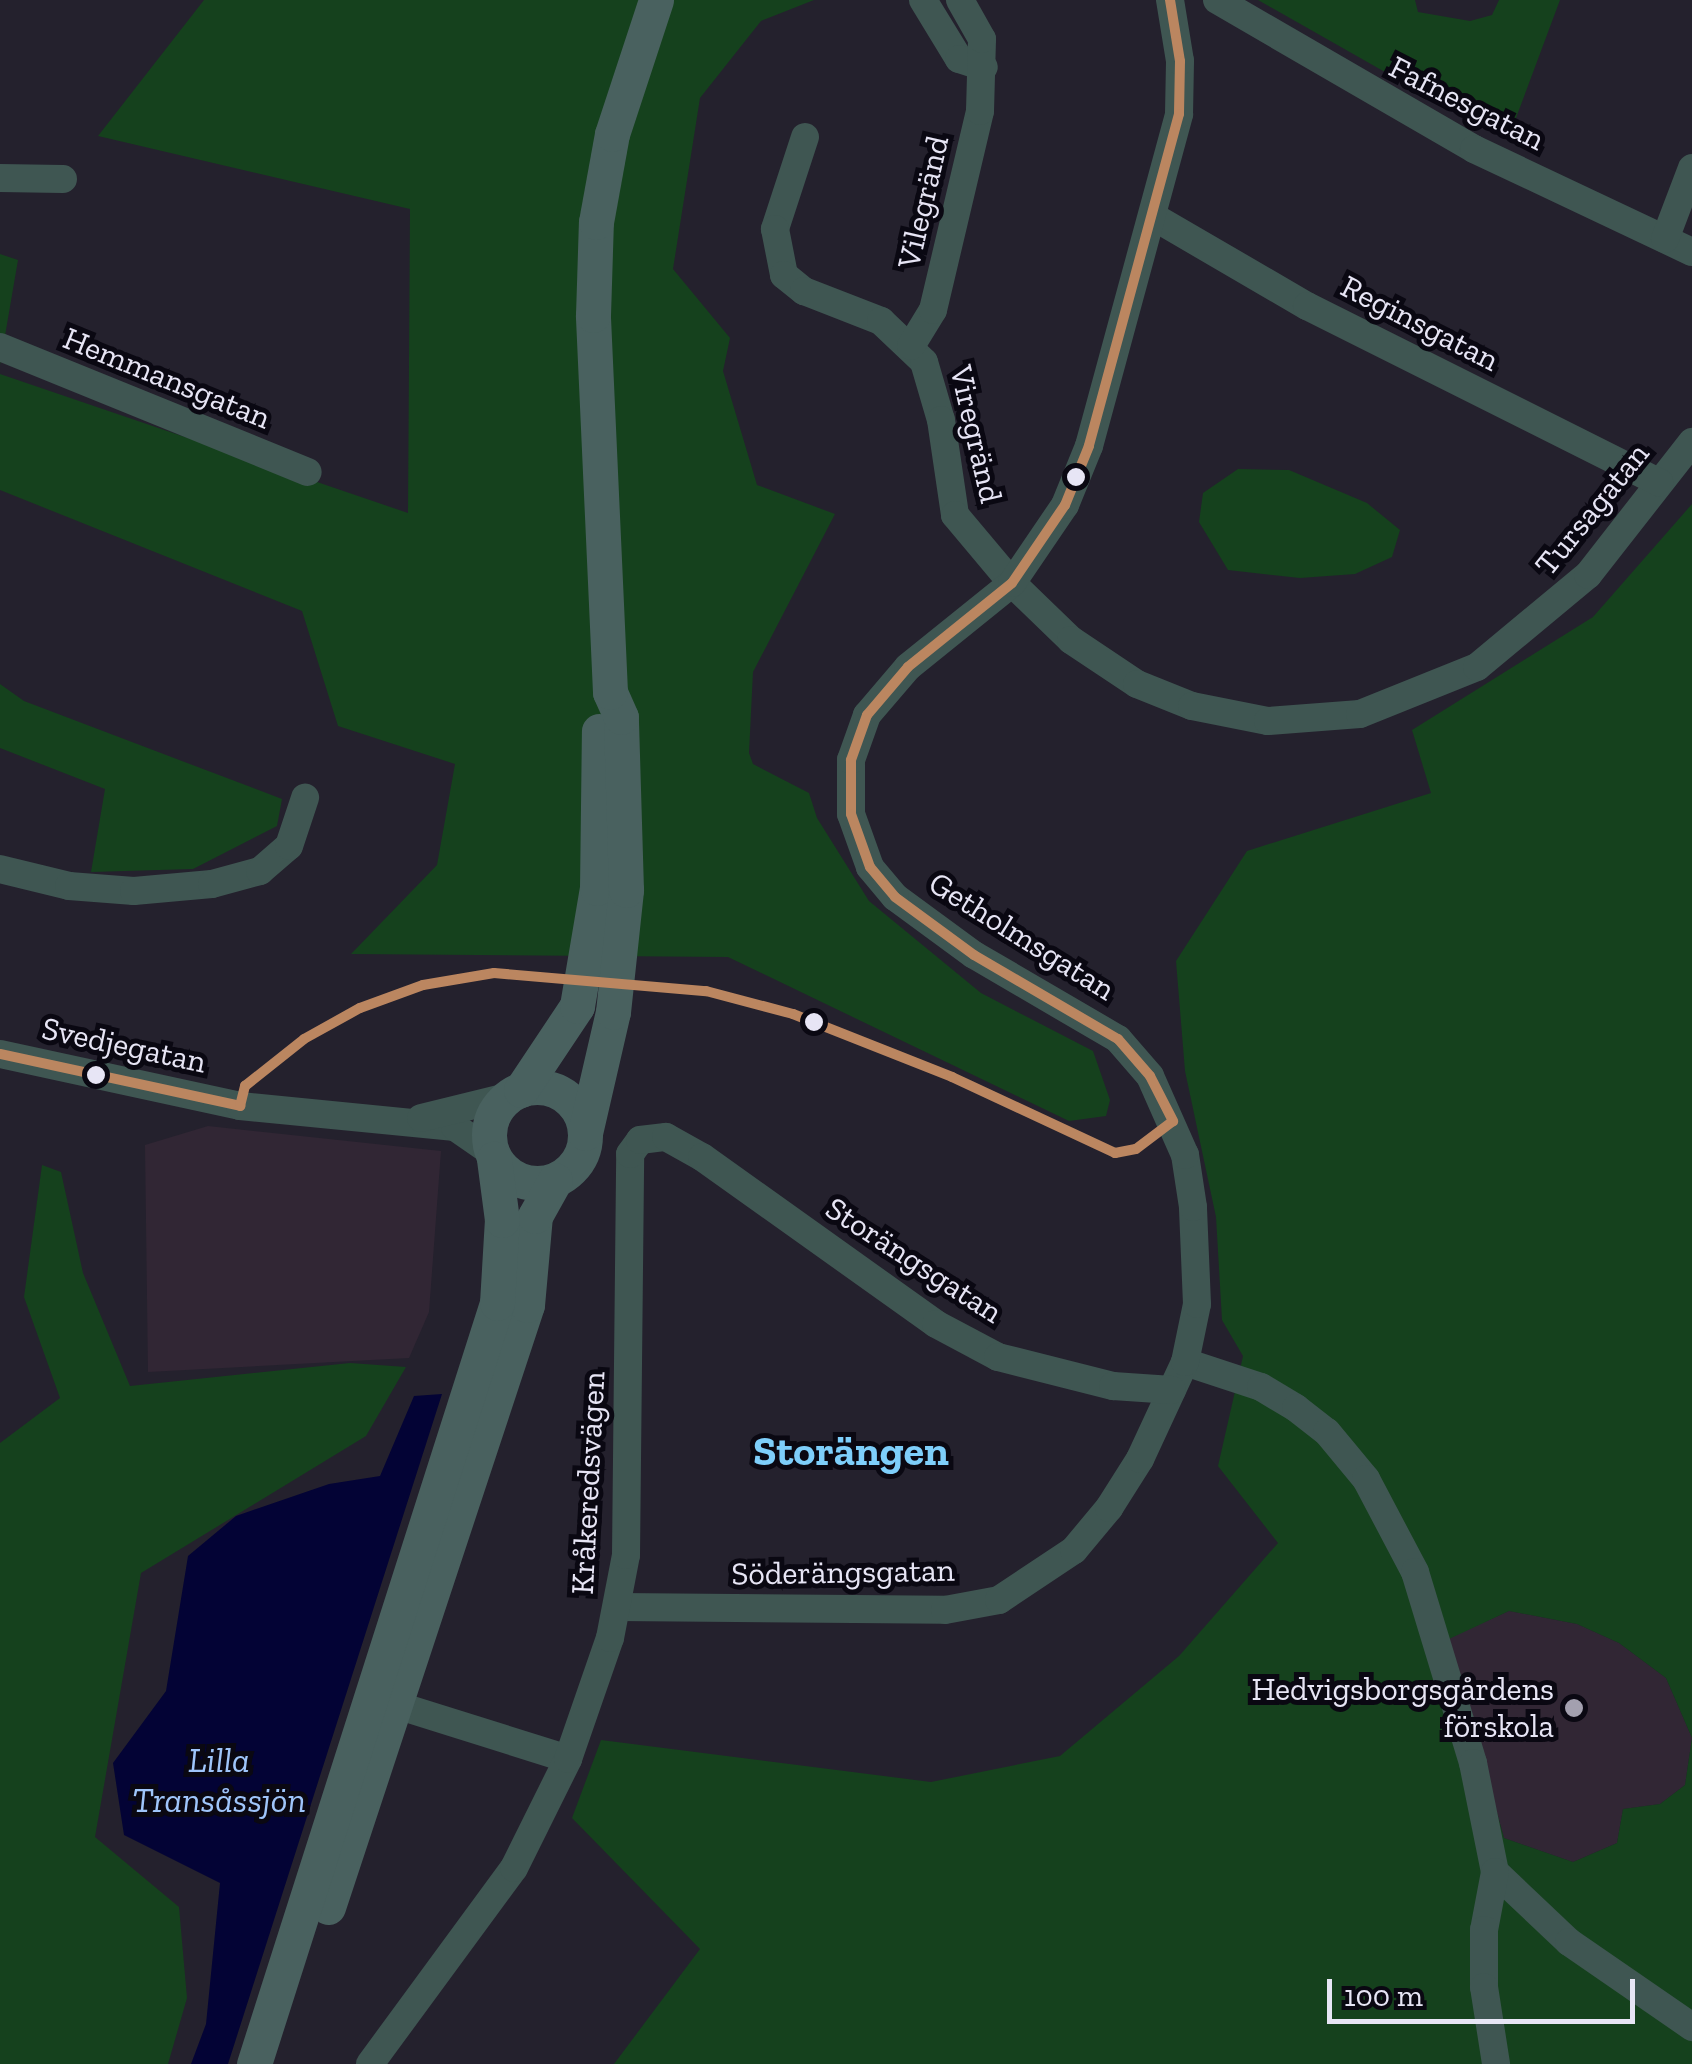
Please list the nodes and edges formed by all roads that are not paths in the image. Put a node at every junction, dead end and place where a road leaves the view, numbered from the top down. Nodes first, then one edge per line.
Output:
1 (656, 0) edge
2 (923, 0) edge
3 (960, 0) edge
4 (1170, 0) edge
5 (1217, 0) edge
6 (984, 67) junction
7 (805, 137) dead end
8 (1692, 168) edge
9 (0, 178) edge
10 (63, 179) dead end
11 (1154, 217) junction
12 (1664, 239) junction
13 (1692, 252) edge
14 (910, 346) junction
15 (0, 347) edge
16 (1692, 442) edge
17 (308, 472) dead end
18 (1659, 482) junction
19 (1012, 583) junction
20 (610, 692) junction
21 (305, 798) dead end
22 (0, 868) edge
23 (0, 1054) edge
24 (514, 1093) junction
25 (412, 1120) junction
26 (585, 1133) junction
27 (640, 1140) joint
28 (493, 1156) junction
29 (556, 1180) junction
30 (1185, 1362) junction
31 (1172, 1390) junction
32 (618, 1606) junction
33 (384, 1701) junction
34 (568, 1759) junction
35 (1495, 1872) junction
36 (1692, 2027) edge
37 (254, 2064) edge
38 (274, 2064) edge
39 (370, 2064) edge
40 (1496, 2064) edge

1 - 20 main road
2 - 6 street
3 - 6 street, Vilegränd
4 - 11 street, Getholmsgatan
5 - 12 street, Fafnesgatan
6 - 14 street, Vilegränd
7 - 14 street
8 - 12 street
9 - 10 street
11 - 18 street, Reginsgatan
11 - 19 street, Getholmsgatan
12 - 13 street, Fafnesgatan
14 - 19 street, Viregränd
15 - 17 street, Hemmansgatan
16 - 18 street, Tursagatan
18 - 19 street, Tursagatan
19 - 30 street, Getholmsgatan
20 - 24 main road
20 - 26 main road
21 - 22 street
23 - 25 street, Svedjegatan
24 - 25 street, Svedjegatan
24 - 26 main road
24 - 28 main road
25 - 28 street, Svedjegatan
26 - 29 main road
27 - 31 street, Storängsgatan
27 - 32 street, Kråkeredsvägen
28 - 29 main road
28 - 33 main road
29 - 33 main road
30 - 31 street, Söderängsgatan
30 - 35 street
31 - 32 street, Söderängsgatan
32 - 34 street, Kråkeredsvägen
33 - 34 street
33 - 37 main road
33 - 38 main road
34 - 39 street, Kråkeredsvägen
35 - 36 street
35 - 40 street

